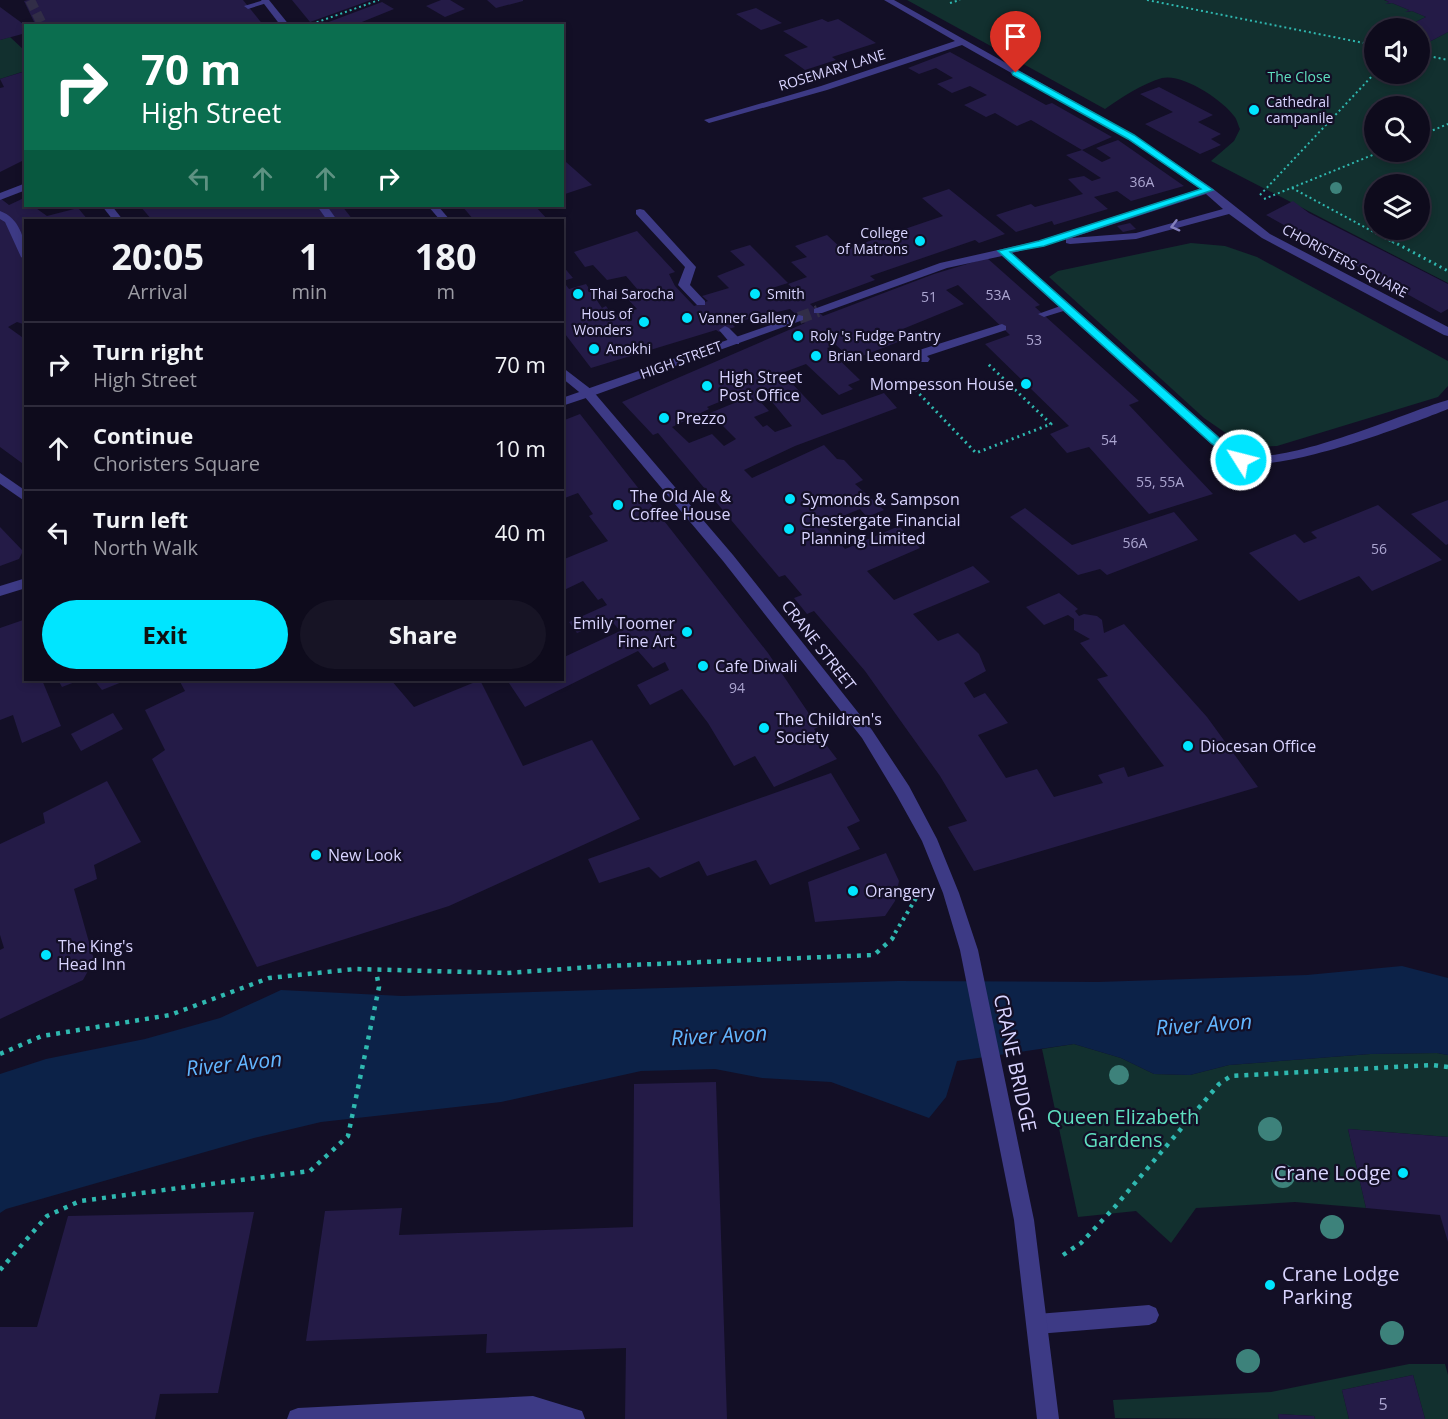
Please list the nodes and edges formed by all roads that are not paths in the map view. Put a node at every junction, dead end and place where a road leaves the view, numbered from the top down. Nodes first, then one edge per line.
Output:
1 (888, 0) edge
2 (266, 1) edge
3 (248, 6) dead end
4 (284, 24) edge
5 (962, 42) junction
6 (710, 120) dead end
7 (24, 187) edge
8 (1208, 190) junction
9 (0, 197) edge
10 (108, 207) edge
11 (434, 207) edge
12 (1231, 210) junction
13 (640, 212) dead end
14 (0, 214) edge
15 (117, 219) edge
16 (444, 219) edge
17 (1041, 244) junction
18 (1003, 251) junction
19 (24, 253) edge
20 (701, 303) dead end
21 (1066, 307) junction
22 (818, 311) tunnel mouth
23 (1044, 314) dead end
24 (799, 318) tunnel mouth
25 (1002, 327) dead end
26 (726, 330) dead end
27 (1448, 332) edge
28 (735, 341) junction
29 (924, 359) dead end
30 (564, 373) edge
31 (588, 393) junction
32 (564, 401) edge
33 (1448, 404) edge
34 (0, 477) edge
35 (24, 496) edge
36 (24, 584) edge
37 (0, 591) edge
38 (969, 950) joint
39 (1149, 1315) dead end
40 (1038, 1324) junction
41 (298, 1419) edge
42 (574, 1419) edge
43 (1048, 1419) edge

1 - 5 street, CHORISTERS SQUARE
2 - 3 street
2 - 4 street
5 - 6 street, ROSEMARY LANE
5 - 8 street, CHORISTERS SQUARE
7 - 9 street
8 - 12 street, CHORISTERS SQUARE
8 - 17 street
10 - 15 street
11 - 16 street
12 -> 17 street
12 - 27 street, CHORISTERS SQUARE
13 - 20 street
14 - 19 street
17 - 18 street
18 - 21 street
18 - 22 street
21 - 23 street
21 - 33 street
24 - 28 street, HIGH STREET
25 - 29 street
26 - 28 street
28 - 31 street, HIGH STREET
30 - 31 street, CRANE STREET
31 - 32 street, HIGH STREET
31 - 38 street, CRANE STREET
34 - 35 street
36 - 37 street
38 - 40 street, CRANE BRIDGE
39 - 40 street
40 - 43 street, CRANE BRIDGE
41 - 42 street

